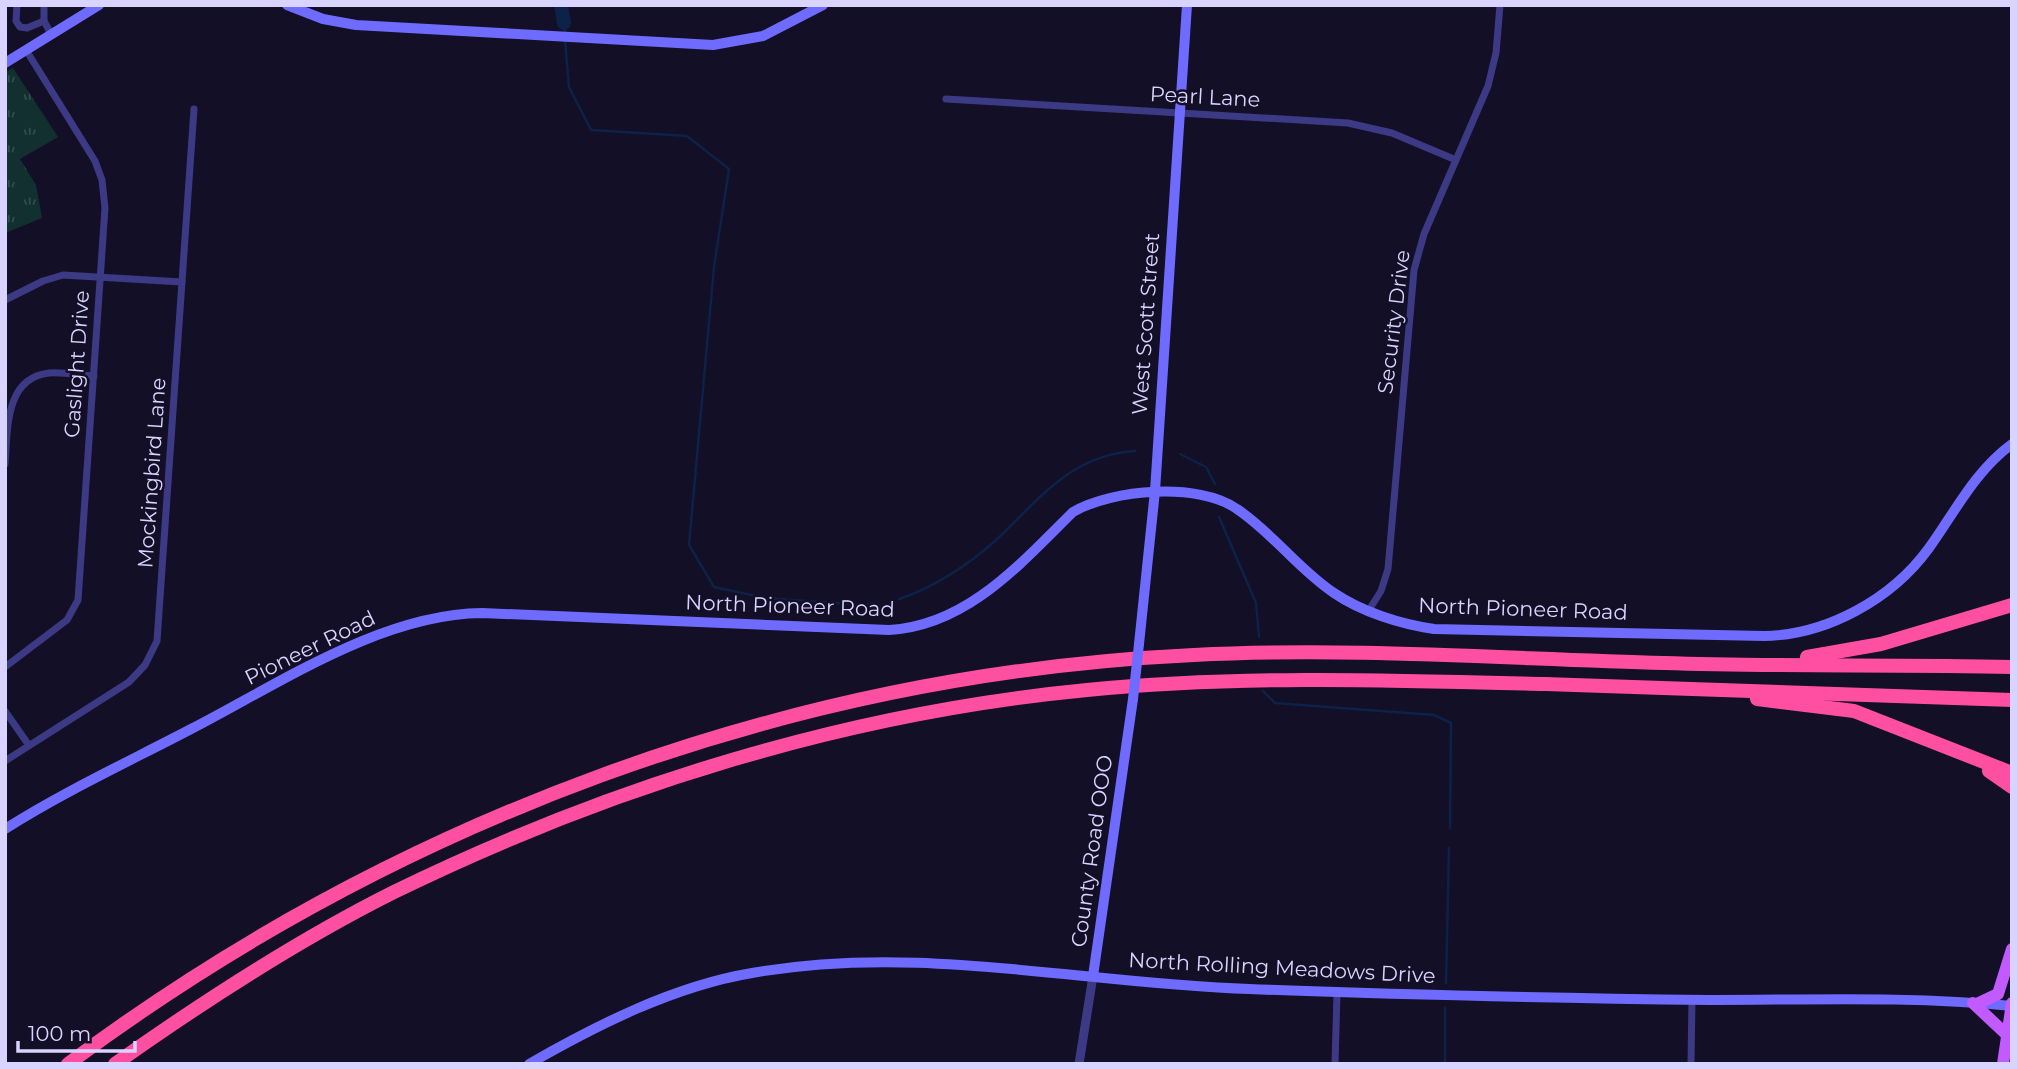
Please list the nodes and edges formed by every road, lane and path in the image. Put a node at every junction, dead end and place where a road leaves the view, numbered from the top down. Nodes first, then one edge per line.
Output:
1 (17, 5) edge
2 (44, 5) edge
3 (99, 5) edge
4 (286, 5) edge
5 (823, 5) edge
6 (1187, 5) edge
7 (1500, 5) edge
8 (44, 21) junction
9 (51, 34) junction
10 (26, 50) junction
11 (5, 63) edge
12 (946, 99) dead end
13 (194, 109) dead end
14 (1180, 113) junction
15 (1456, 160) junction
16 (100, 277) junction
17 (183, 282) junction
18 (5, 300) edge
19 (94, 376) junction
20 (2012, 444) edge
21 (5, 464) edge
22 (1154, 491) junction
23 (2012, 605) edge
24 (1369, 610) junction
25 (662, 621) joint
26 (1139, 644) joint
27 (1710, 665) junction
28 (5, 667) edge
29 (2012, 667) edge
30 (1669, 688) junction
31 (2012, 700) edge
32 (5, 711) edge
33 (29, 744) junction
34 (5, 761) edge
35 (1973, 761) junction
36 (2012, 774) edge
37 (2012, 787) edge
38 (5, 830) edge
39 (2012, 948) edge
40 (1093, 976) junction
41 (1337, 993) junction
42 (1692, 999) junction
43 (1976, 1003) junction
44 (2012, 1006) edge
45 (2007, 1035) junction
46 (68, 1064) edge
47 (115, 1064) edge
48 (529, 1064) edge
49 (1079, 1064) edge
50 (1335, 1064) edge
51 (1691, 1064) edge
52 (2003, 1064) edge

1 - 8 street
2 - 8 street
3 - 9 main road
4 - 5 main road
6 - 14 main road, West Scott Street
7 - 15 street, Security Drive
8 - 9 street
9 - 10 main road
10 - 11 main road
10 - 16 street, Gaslight Drive
12 - 14 street, Pearl Lane
13 - 17 street, Mockingbird Lane
14 - 15 street, Pearl Lane
14 - 22 main road, West Scott Street
15 - 24 street, Security Drive
16 - 17 street
16 - 18 street
16 - 19 street, Gaslight Drive
17 - 33 street, Mockingbird Lane
19 - 21 street
19 - 28 street, Gaslight Drive
20 - 24 main road, North Pioneer Road
22 - 24 main road, North Pioneer Road
22 - 25 main road, North Pioneer Road
22 - 26 main road, West Scott Street
23 - 27 highway
25 - 38 main road, Pioneer Road
26 - 40 main road, County Road OOO, bridge
27 - 29 highway
27 - 46 highway
30 - 31 highway
30 - 35 highway
30 - 47 highway
32 - 33 street
33 - 34 street, Mockingbird Lane
35 - 36 highway
35 - 37 highway
39 - 43 main road
40 - 41 main road, North Rolling Meadows Drive
40 - 48 main road, North Rolling Meadows Drive
40 - 49 street, County Road OOO
41 - 42 main road, North Rolling Meadows Drive
41 - 50 street
42 - 43 main road, North Rolling Meadows Drive
42 - 51 street
43 - 44 main road, North Rolling Meadows Drive
43 - 45 main road
44 - 45 main road
45 - 52 main road

